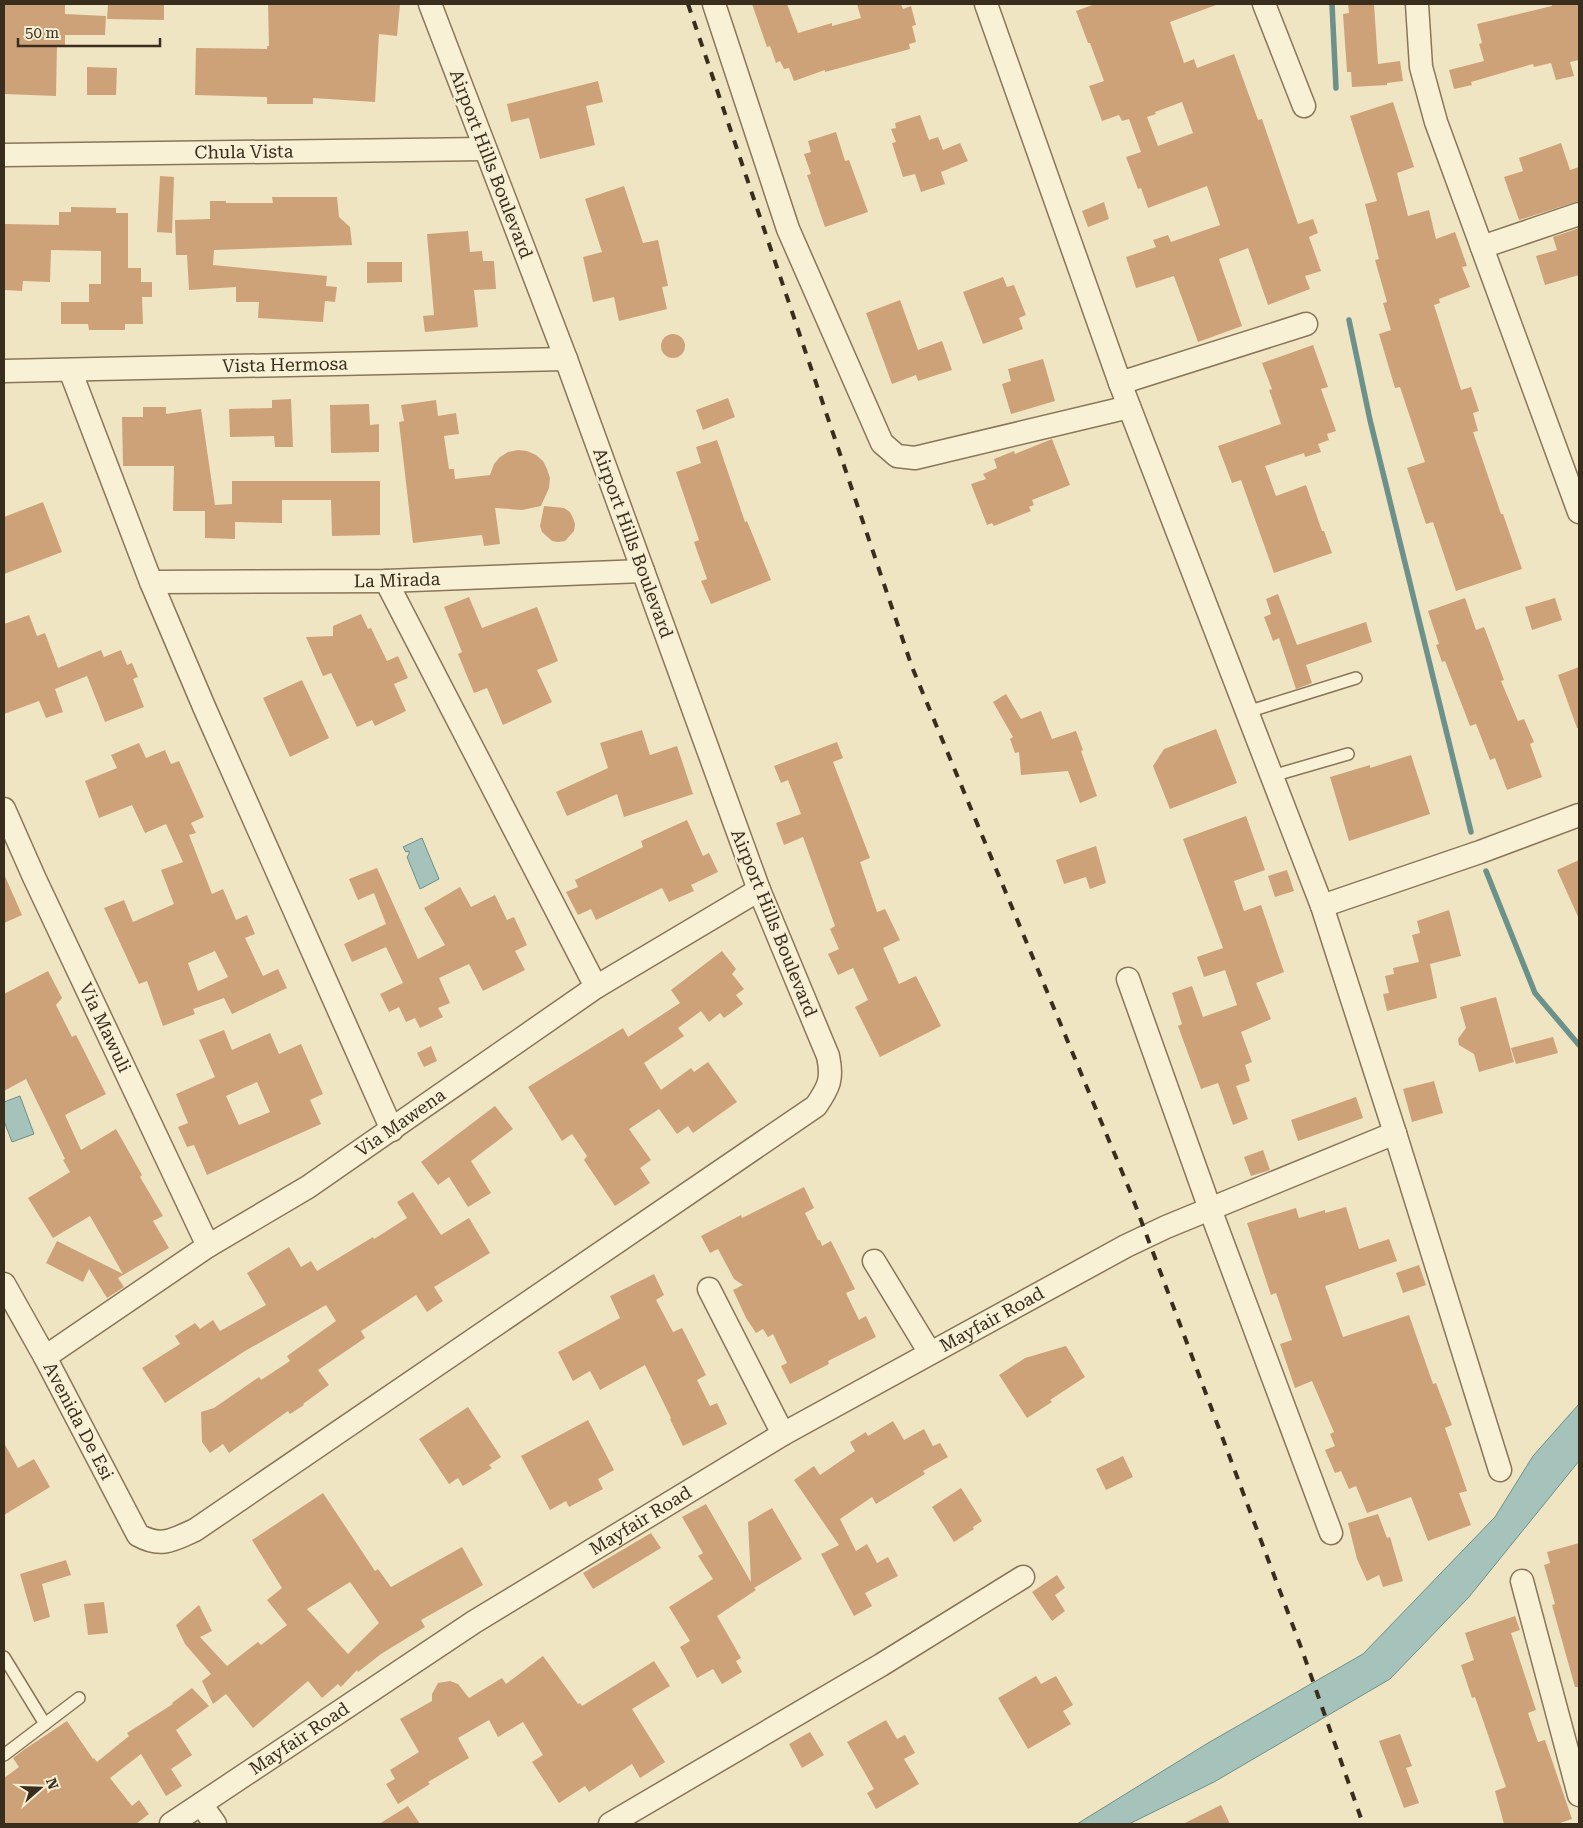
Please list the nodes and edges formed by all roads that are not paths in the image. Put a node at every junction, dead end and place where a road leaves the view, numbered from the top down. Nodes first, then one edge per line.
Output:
1 (430, 4) edge
2 (714, 4) edge
3 (986, 4) edge
4 (1264, 4) edge
5 (1416, 4) edge
6 (1304, 106) dead end
7 (485, 148) junction
8 (4, 155) edge
9 (1579, 214) edge
10 (1482, 247) junction
11 (1306, 324) dead end
12 (566, 359) junction
13 (70, 370) junction
14 (4, 371) edge
15 (1120, 383) junction
16 (1129, 407) junction
17 (1579, 512) edge
18 (643, 571) junction
19 (386, 581) junction
20 (151, 582) junction
21 (1356, 678) dead end
22 (1247, 712) junction
23 (1348, 754) dead end
24 (1272, 776) junction
25 (4, 809) edge
26 (1579, 815) edge
27 (759, 890) junction
28 (1322, 906) junction
29 (1128, 979) dead end
30 (596, 987) junction
31 (392, 1130) junction
32 (1395, 1133) junction
33 (1210, 1209) junction
34 (208, 1246) junction
35 (874, 1261) dead end
36 (4, 1284) edge
37 (709, 1289) dead end
38 (930, 1353) junction
39 (45, 1357) junction
40 (783, 1434) junction
41 (1500, 1470) dead end
42 (1331, 1533) dead end
43 (163, 1542) joint
44 (1023, 1577) dead end
45 (1522, 1581) dead end
46 (4, 1657) edge
47 (79, 1698) dead end
48 (45, 1724) junction
49 (4, 1755) edge
50 (1579, 1795) edge
51 (201, 1804) junction
52 (171, 1824) edge
53 (215, 1824) edge
54 (610, 1824) edge

1 - 7 street, Airport Hills Boulevard
2 - 16 street
3 - 15 street
4 - 6 street
5 - 10 street
7 - 8 street, Chula Vista
7 - 12 street, Airport Hills Boulevard
9 - 10 street
10 - 17 street
11 - 15 street
12 - 13 street, Vista Hermosa
12 - 18 street, Airport Hills Boulevard
13 - 14 street, Vista Hermosa
13 - 20 street
15 - 16 street
16 - 22 street
18 - 19 street, La Mirada
18 - 27 street, Airport Hills Boulevard
19 - 20 street, La Mirada
19 - 30 street
20 - 31 street
21 - 22 lane
22 - 24 street
23 - 24 lane
24 - 28 street
25 - 34 street, Via Mawuli
26 - 28 street
27 - 30 street, Via Mawena
27 - 43 street, Airport Hills Boulevard
28 - 32 street
29 - 33 street
30 - 31 street, Via Mawena
31 - 34 street, Via Mawena
32 - 33 street, Mayfair Road
32 - 41 street
33 - 38 street, Mayfair Road
33 - 42 street
34 - 39 street, Via Mawena
35 - 38 street
36 - 39 street, Avenida De Esi
37 - 40 street
38 - 40 street, Mayfair Road
39 - 43 street, Avenida De Esi
40 - 51 street, Mayfair Road
44 - 54 street
45 - 50 street
46 - 48 lane
47 - 48 lane
48 - 49 lane
51 - 52 street, Mayfair Road
51 - 53 street

